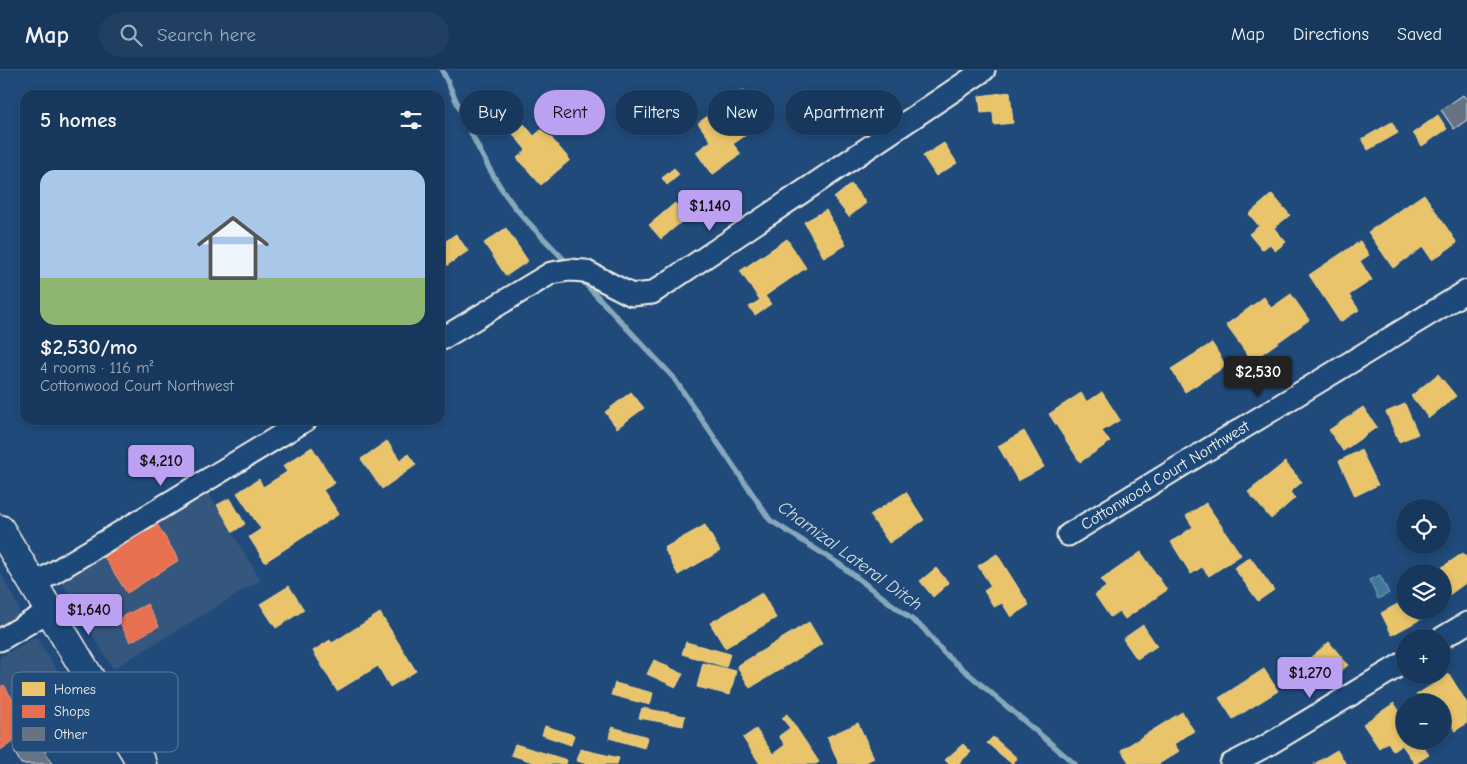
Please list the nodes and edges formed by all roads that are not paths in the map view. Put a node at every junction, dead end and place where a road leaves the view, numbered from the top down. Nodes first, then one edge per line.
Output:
1 (984, 70) edge
2 (1467, 291) edge
3 (445, 337) edge
4 (298, 425) edge
5 (0, 530) edge
6 (1068, 535) dead end
7 (33, 585) junction
8 (49, 611) junction
9 (1467, 623) edge
10 (1451, 633) edge
11 (0, 640) edge
12 (1396, 667) edge
13 (86, 672) edge
14 (135, 752) edge
15 (142, 764) edge
16 (1231, 764) edge

1 - 3 street
2 - 6 street, Cottonwood Court Northwest
4 - 7 street
5 - 7 main road
7 - 8 main road
8 - 11 street
8 - 13 main road
9 - 10 street
12 - 16 street
14 - 15 main road

